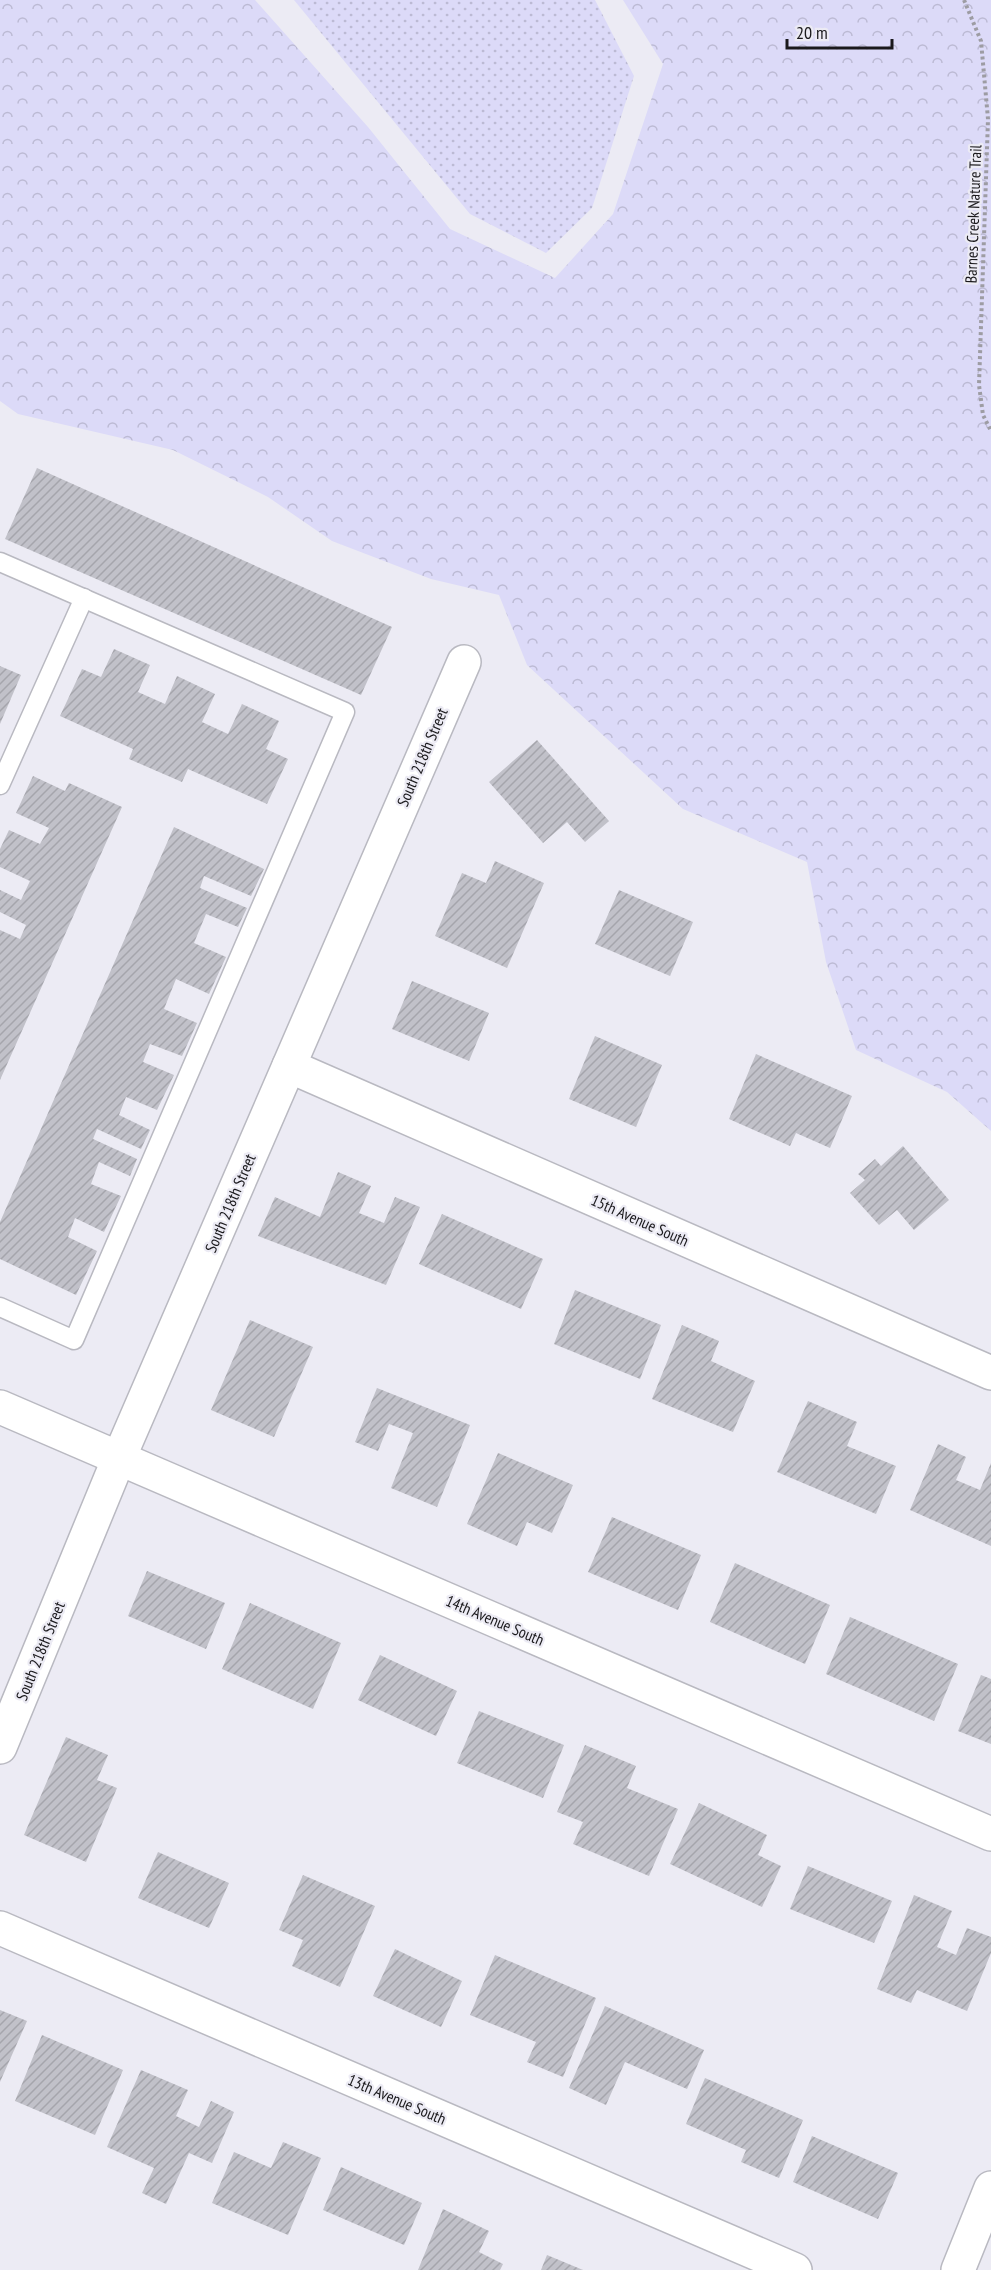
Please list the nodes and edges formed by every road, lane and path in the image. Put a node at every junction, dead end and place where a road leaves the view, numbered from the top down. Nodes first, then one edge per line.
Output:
1 (964, 0) edge
2 (991, 431) edge
3 (0, 562) edge
4 (84, 598) junction
5 (464, 662) dead end
6 (0, 785) edge
7 (289, 1066) junction
8 (0, 1307) edge
9 (991, 1373) edge
10 (0, 1407) edge
11 (119, 1458) junction
12 (0, 1747) edge
13 (991, 1833) edge
14 (0, 1928) edge
15 (991, 2188) edge
16 (795, 2270) edge
17 (958, 2270) edge

1 - 2 path, Barnes Creek Nature Trail
3 - 4 lane
4 - 6 lane
4 - 8 lane
5 - 7 street, South 218th Street
7 - 9 street, 15th Avenue South
7 - 11 street, South 218th Street
10 - 11 street, 14th Avenue South
11 - 12 street, South 218th Street
11 - 13 street, 14th Avenue South
14 - 16 street, 13th Avenue South
15 - 17 street

